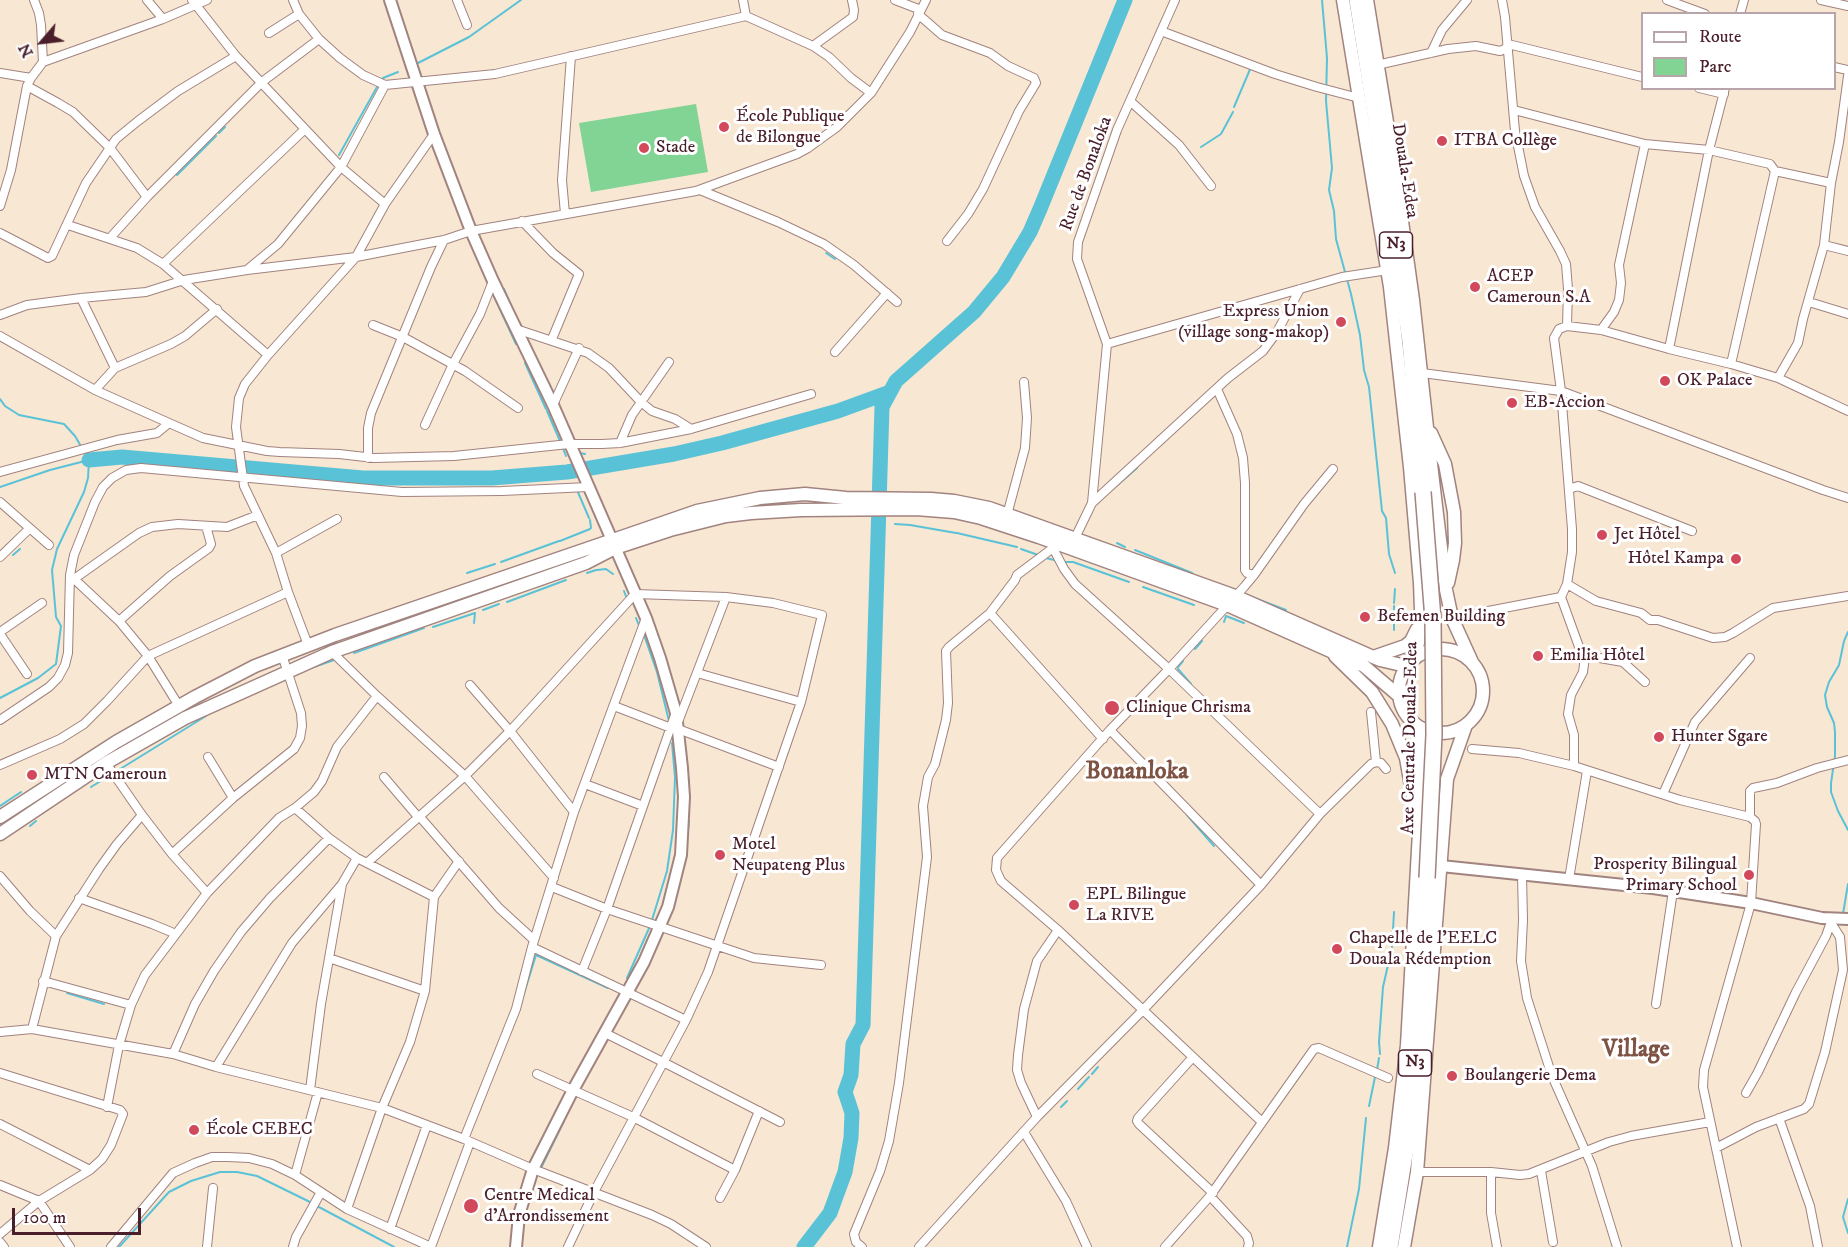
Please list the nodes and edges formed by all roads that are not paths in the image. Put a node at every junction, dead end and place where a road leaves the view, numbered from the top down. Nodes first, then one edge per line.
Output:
1 (34, 0) edge
2 (147, 0) edge
3 (207, 0) edge
4 (293, 0) edge
5 (390, 0) edge
6 (457, 0) edge
7 (742, 0) edge
8 (852, 0) edge
9 (894, 0) edge
10 (926, 0) edge
11 (1175, 0) edge
12 (1342, 0) edge
13 (1357, 0) edge
14 (1367, 0) edge
15 (1467, 0) edge
16 (1502, 0) edge
17 (1667, 0) edge
18 (1821, 0) edge
19 (194, 3) edge
20 (1848, 6) edge
21 (920, 12) junction
22 (1700, 12) edge
23 (299, 14) junction
24 (746, 16) junction
25 (163, 19) junction
26 (467, 25) dead end
27 (1161, 31) junction
28 (269, 33) dead end
29 (319, 39) junction
30 (1508, 44) junction
31 (813, 46) junction
32 (1431, 52) junction
33 (236, 56) junction
34 (571, 56) junction
35 (43, 62) junction
36 (1377, 65) junction
37 (0, 73) edge
38 (1848, 76) edge
39 (1641, 77) edge
40 (31, 78) junction
41 (262, 82) junction
42 (418, 82) junction
43 (385, 85) junction
44 (27, 86) junction
45 (1724, 91) edge
46 (871, 93) junction
47 (1359, 98) junction
48 (1130, 101) junction
49 (1514, 110) junction
50 (306, 129) junction
51 (434, 134) junction
52 (1844, 142) edge
53 (1645, 144) junction
54 (110, 148) junction
55 (1709, 150) junction
56 (341, 167) junction
57 (1775, 171) junction
58 (1831, 183) junction
59 (1211, 186) dead end
60 (700, 190) junction
61 (147, 197) junction
62 (385, 204) junction
63 (0, 206) edge
64 (566, 214) junction
65 (522, 221) junction
66 (68, 225) junction
67 (471, 231) junction
68 (0, 233) edge
69 (110, 238) junction
70 (444, 240) junction
71 (947, 241) dead end
72 (1824, 245) junction
73 (1848, 251) edge
74 (356, 257) junction
75 (164, 264) junction
76 (247, 270) junction
77 (1388, 270) junction
78 (184, 280) junction
79 (493, 281) junction
80 (1300, 289) junction
81 (887, 293) junction
82 (81, 298) junction
83 (897, 302) dead end
84 (1809, 302) junction
85 (217, 309) junction
86 (1848, 314) edge
87 (0, 315) edge
88 (374, 325) dead end
89 (1567, 326) junction
90 (516, 329) junction
91 (1601, 330) junction
92 (0, 336) edge
93 (403, 338) junction
94 (552, 339) junction
95 (1107, 344) junction
96 (579, 348) junction
97 (1669, 349) junction
98 (835, 352) dead end
99 (268, 355) junction
100 (669, 362) dead end
101 (453, 364) junction
102 (1731, 364) junction
103 (115, 368) junction
104 (1422, 373) junction
105 (1778, 378) junction
106 (1024, 382) dead end
107 (1217, 389) junction
108 (95, 390) junction
109 (1561, 391) junction
110 (811, 394) dead end
111 (641, 402) junction
112 (553, 405) junction
113 (518, 408) dead end
114 (1848, 411) edge
115 (169, 423) junction
116 (425, 425) dead end
117 (691, 429) junction
118 (620, 443) junction
119 (239, 449) junction
120 (572, 449) junction
121 (368, 458) junction
122 (1334, 469) dead end
123 (0, 472) edge
124 (242, 474) junction
125 (587, 483) junction
126 (1569, 489) junction
127 (1424, 492) joint
128 (1848, 498) edge
129 (0, 502) edge
130 (1092, 503) junction
131 (904, 504) junction
132 (258, 515) junction
133 (1007, 515) junction
134 (337, 519) dead end
135 (206, 526) junction
136 (29, 529) junction
137 (1692, 531) dead end
138 (1075, 538) junction
139 (1057, 542) junction
140 (613, 544) junction
141 (49, 545) dead end
142 (276, 553) junction
143 (0, 557) edge
144 (1254, 574) junction
145 (72, 577) junction
146 (1567, 584) junction
147 (288, 592) junction
148 (635, 594) junction
149 (1848, 596) edge
150 (726, 597) junction
151 (1561, 597) junction
152 (1231, 600) junction
153 (42, 603) dead end
154 (990, 613) junction
155 (646, 618) junction
156 (1452, 618) junction
157 (1421, 619) junction
158 (119, 621) junction
159 (0, 633) edge
160 (308, 645) junction
161 (1328, 649) junction
162 (332, 652) junction
163 (148, 656) junction
164 (282, 656) junction
165 (1373, 657) junction
166 (1585, 657) junction
167 (1750, 658) dead end
168 (1472, 662) junction
169 (1408, 665) junction
170 (1169, 669) junction
171 (286, 672) junction
172 (697, 673) junction
173 (27, 674) dead end
174 (1645, 682) dead end
175 (470, 686) dead end
176 (377, 696) junction
177 (1399, 696) junction
178 (801, 702) junction
179 (179, 706) junction
180 (614, 706) junction
181 (1371, 712) dead end
182 (0, 720) edge
183 (675, 723) junction
184 (1416, 725) junction
185 (1466, 725) junction
186 (1110, 730) junction
187 (510, 731) junction
188 (1103, 739) junction
189 (1472, 749) dead end
190 (208, 757) dead end
191 (1848, 760) edge
192 (1376, 762) junction
193 (106, 764) junction
194 (0, 765) edge
195 (1574, 766) junction
196 (779, 767) junction
197 (1386, 769) dead end
198 (1587, 771) junction
199 (465, 776) junction
200 (384, 777) dead end
201 (585, 784) junction
202 (1663, 794) junction
203 (233, 798) junction
204 (643, 806) junction
205 (295, 808) junction
206 (574, 812) junction
207 (1320, 814) junction
208 (142, 815) junction
209 (0, 817) edge
210 (420, 817) junction
211 (1750, 817) junction
212 (0, 834) edge
213 (1420, 837) junction
214 (329, 838) junction
215 (172, 854) junction
216 (357, 858) junction
217 (459, 861) junction
218 (368, 862) junction
219 (1441, 866) junction
220 (1522, 875) junction
221 (0, 876) edge
222 (1569, 879) junction
223 (553, 883) junction
224 (342, 884) junction
225 (1261, 885) junction
226 (1674, 891) junction
227 (207, 893) junction
228 (434, 897) junction
229 (79, 898) junction
230 (1751, 903) junction
231 (607, 909) junction
232 (1839, 920) edge
233 (659, 927) junction
234 (1058, 930) junction
235 (176, 934) junction
236 (56, 936) junction
237 (533, 944) junction
238 (716, 947) junction
239 (329, 958) junction
240 (821, 965) dead end
241 (582, 971) junction
242 (43, 981) junction
243 (425, 991) junction
244 (628, 992) junction
245 (131, 1005) junction
246 (1656, 1005) dead end
247 (1143, 1010) junction
248 (687, 1020) junction
249 (32, 1029) junction
250 (0, 1032) edge
251 (605, 1033) junction
252 (119, 1045) junction
253 (172, 1054) junction
254 (1193, 1057) junction
255 (663, 1062) junction
256 (216, 1067) junction
257 (0, 1073) edge
258 (537, 1074) dead end
259 (1388, 1078) dead end
260 (573, 1090) junction
261 (314, 1091) junction
262 (1746, 1092) dead end
263 (107, 1107) junction
264 (382, 1108) junction
265 (759, 1111) junction
266 (633, 1117) junction
267 (1038, 1117) junction
268 (1779, 1118) junction
269 (780, 1122) dead end
270 (1262, 1122) junction
271 (1710, 1122) junction
272 (0, 1125) edge
273 (427, 1125) junction
274 (1024, 1132) junction
275 (467, 1140) junction
276 (1716, 1149) junction
277 (1586, 1150) junction
278 (533, 1169) junction
279 (90, 1170) junction
280 (735, 1170) junction
281 (1541, 1170) junction
282 (1417, 1172) junction
283 (1491, 1172) junction
284 (295, 1175) junction
285 (0, 1185) edge
286 (213, 1188) dead end
287 (321, 1192) junction
288 (594, 1192) junction
289 (1212, 1194) junction
290 (720, 1198) dead end
291 (39, 1201) junction
292 (347, 1209) junction
293 (390, 1229) junction
294 (0, 1234) edge
295 (0, 1242) edge
296 (1553, 1242) dead end
297 (4, 1247) edge
298 (70, 1247) edge
299 (111, 1247) edge
300 (207, 1247) edge
301 (293, 1247) edge
302 (516, 1247) edge
303 (568, 1247) edge
304 (706, 1247) edge
305 (862, 1247) edge
306 (920, 1247) edge
307 (1087, 1247) edge
308 (1165, 1247) edge
309 (1248, 1247) edge
310 (1379, 1247) edge
311 (1390, 1247) edge
312 (1404, 1247) edge
313 (1497, 1247) edge
314 (1617, 1247) edge
315 (1737, 1247) edge
316 (1818, 1247) edge

1 - 35 street
2 - 25 street
3 - 19 street
4 - 23 street
5 - 42 main road
6 - 26 street
7 - 24 street
8 - 31 street
9 - 21 street
10 - 21 street
11 - 27 street, Rue de Bonaloka
12 - 47 main road
13 - 127 highway, Douala-Edea / N3
14 - 36 main road
15 - 32 street
16 - 30 street
17 - 22 street
18 - 20 street
19 - 25 street
19 - 33 street
21 - 46 street
21 - 71 street
23 - 28 street
23 - 29 street
24 - 31 street
24 - 34 street
25 - 35 street
27 - 47 street
27 - 48 street, Rue de Bonaloka
29 - 41 street
29 - 43 street
30 - 32 street
30 - 39 street
30 - 49 street
31 - 46 street
32 - 36 street
33 - 41 street
33 - 54 street
34 - 42 street
34 - 64 street
35 - 40 street
36 - 104 main road
37 - 40 street
38 - 52 street
40 - 44 street
41 - 50 street
41 - 61 street
42 - 43 street
42 - 51 main road
43 - 56 street
44 - 54 street
44 - 63 street
45 - 55 street
46 - 60 street
47 - 77 main road
48 - 59 street
48 - 95 street, Rue de Bonaloka
49 - 53 street
49 - 89 street
50 - 56 street
50 - 75 street
51 - 62 street
51 - 67 main road
52 - 58 street
53 - 55 street
53 - 91 street
54 - 61 street
54 - 66 street
55 - 57 street
55 - 97 street
56 - 62 street
56 - 76 street
57 - 58 street
57 - 102 street
58 - 72 street
60 - 64 street
60 - 81 street
61 - 69 street
62 - 74 street
64 - 65 street
65 - 67 street
65 - 94 street
66 - 68 street
66 - 69 street
67 - 70 street
67 - 79 main road
69 - 75 street
70 - 74 street
70 - 93 street
72 - 73 street
72 - 84 street
74 - 76 street
74 - 99 street
75 - 78 street
76 - 78 street
77 - 80 street
77 - 157 main road
78 - 82 street
78 - 85 street
79 - 90 main road
79 - 101 street
80 - 95 street
80 - 107 street
81 - 83 street
81 - 98 street
82 - 87 street
82 - 103 street
84 - 86 street
84 - 105 street
85 - 99 street
85 - 103 street
88 - 93 street
89 - 91 street
89 - 109 street
90 - 94 street
90 - 112 main road
91 - 97 street
92 - 108 street
93 - 101 street
93 - 121 street
94 - 96 street
95 - 130 street, Rue de Bonaloka
96 - 111 street
96 - 112 street
97 - 102 street
99 - 119 street
100 - 111 street
101 - 113 street
101 - 116 street
102 - 105 street
103 - 108 street
104 - 109 street
104 - 156 main road
105 - 114 street
106 - 133 street
107 - 130 street
107 - 144 street
108 - 115 street
109 - 126 street
109 - 128 street
110 - 117 street
111 - 117 street
111 - 118 street
112 - 120 main road
115 - 119 street
115 - 123 street
117 - 118 street
118 - 120 street
119 - 121 street
119 - 124 street
120 - 121 street
120 - 125 main road
122 - 144 street
124 - 125 street
124 - 132 street
124 - 145 street
125 - 140 main road
126 - 137 street
126 - 146 street
127 - 311 highway, Axe Centrale Douala-Edea / N3, bridge
129 - 136 street
130 - 138 street, Rue de Bonaloka
131 - 133 main road
131 - 139 main road
131 - 140 main road
132 - 135 street
132 - 142 street
133 - 139 main road
134 - 142 street
135 - 145 street
135 - 158 street
136 - 141 street
136 - 143 street
138 - 139 main road
138 - 152 main road
139 - 152 main road
139 - 154 street
139 - 170 street
140 - 148 main road
140 - 160 main road
140 - 162 main road
142 - 147 street
144 - 152 street
145 - 158 street
145 - 182 street
146 - 149 street
146 - 151 street
147 - 160 street
147 - 163 street
148 - 150 street
148 - 155 main road
148 - 187 street
150 - 172 street
150 - 178 street
151 - 156 street
151 - 166 street
152 - 161 main road
152 - 165 main road
152 - 170 street
153 - 159 street
154 - 188 street
154 - 305 street
155 - 180 street
155 - 183 main road
156 - 168 main road
157 - 165 main road
157 - 169 main road
158 - 163 street
159 - 173 street
160 - 164 main road
161 - 177 main road
161 - 213 main road
162 - 171 main road
162 - 176 street
163 - 179 street
163 - 194 street
164 - 171 street
164 - 179 main road
165 - 169 main road
166 - 174 street
166 - 195 street
167 - 202 street
168 - 169 main road
168 - 185 main road
169 - 177 main road
170 - 186 street
170 - 207 street
171 - 193 main road
171 - 203 street
172 - 178 street
172 - 183 street
175 - 187 street
176 - 199 street
176 - 205 street
177 - 184 main road
178 - 196 street
179 - 209 main road
180 - 183 street
180 - 201 street
181 - 192 street
183 - 196 street
183 - 204 street
183 - 233 main road
184 - 185 main road
184 - 213 main road
185 - 219 main road
186 - 188 street
186 - 225 street
187 - 199 street
187 - 206 street
188 - 234 street
189 - 195 street
190 - 203 street
191 - 211 street
192 - 197 street
192 - 207 street
193 - 208 street
193 - 212 main road
195 - 198 street
196 - 238 street
198 - 202 street
198 - 222 street
199 - 210 street
199 - 223 street
200 - 210 street
201 - 204 street
201 - 206 street
202 - 211 street
203 - 215 street
204 - 231 street
205 - 214 street
205 - 227 street
206 - 223 street
207 - 225 street
208 - 215 street
208 - 229 street
210 - 217 street
210 - 218 street
211 - 230 street
213 - 310 main road
214 - 216 street
214 - 253 street
215 - 227 street
216 - 218 street
216 - 224 street
217 - 228 street
217 - 237 street
218 - 228 street
219 - 220 main road
219 - 282 main road
220 - 222 main road
220 - 277 street
221 - 236 street
222 - 226 main road
223 - 231 street
223 - 237 street
224 - 239 street
224 - 256 street
225 - 247 street
226 - 230 main road
226 - 246 street
227 - 235 street
228 - 243 street
229 - 235 street
229 - 236 street
230 - 232 main road
230 - 271 street
231 - 233 street
231 - 241 street
232 - 262 street
232 - 268 street
233 - 238 street
233 - 244 main road
234 - 247 street
234 - 267 street
235 - 245 street
236 - 242 street
237 - 241 street
237 - 275 street
238 - 240 street
238 - 248 street
239 - 243 street
239 - 261 street
241 - 244 street
242 - 245 street
242 - 249 street
243 - 264 street
244 - 248 street
244 - 251 main road
245 - 252 street
247 - 254 street
247 - 267 street
248 - 255 street
249 - 250 street
249 - 252 street
251 - 255 street
251 - 260 main road
252 - 253 street
252 - 263 street
253 - 256 street
254 - 270 street
254 - 289 street
255 - 265 street
255 - 266 street
256 - 261 street
257 - 263 street
258 - 260 street
259 - 270 street
260 - 266 street
260 - 278 main road
261 - 264 street
261 - 284 street
263 - 279 street
264 - 273 street
264 - 292 street
265 - 269 street
265 - 280 street
266 - 280 street
266 - 288 street
267 - 274 street
268 - 276 street
268 - 316 street
270 - 289 street
271 - 276 street
271 - 277 street
272 - 279 street
273 - 275 street
273 - 293 street
274 - 306 street
274 - 307 street
275 - 278 street
275 - 293 street
276 - 315 street
277 - 281 street
277 - 314 street
278 - 288 street
278 - 302 main road
279 - 291 street
280 - 290 street
281 - 283 street
281 - 296 street
282 - 283 street
282 - 312 main road
283 - 313 street
284 - 287 street
284 - 299 street
285 - 291 street
286 - 300 street
287 - 292 street
287 - 301 street
288 - 303 street
288 - 304 street
289 - 308 street
289 - 309 street
291 - 294 street
291 - 298 street
292 - 293 street
295 - 297 street

